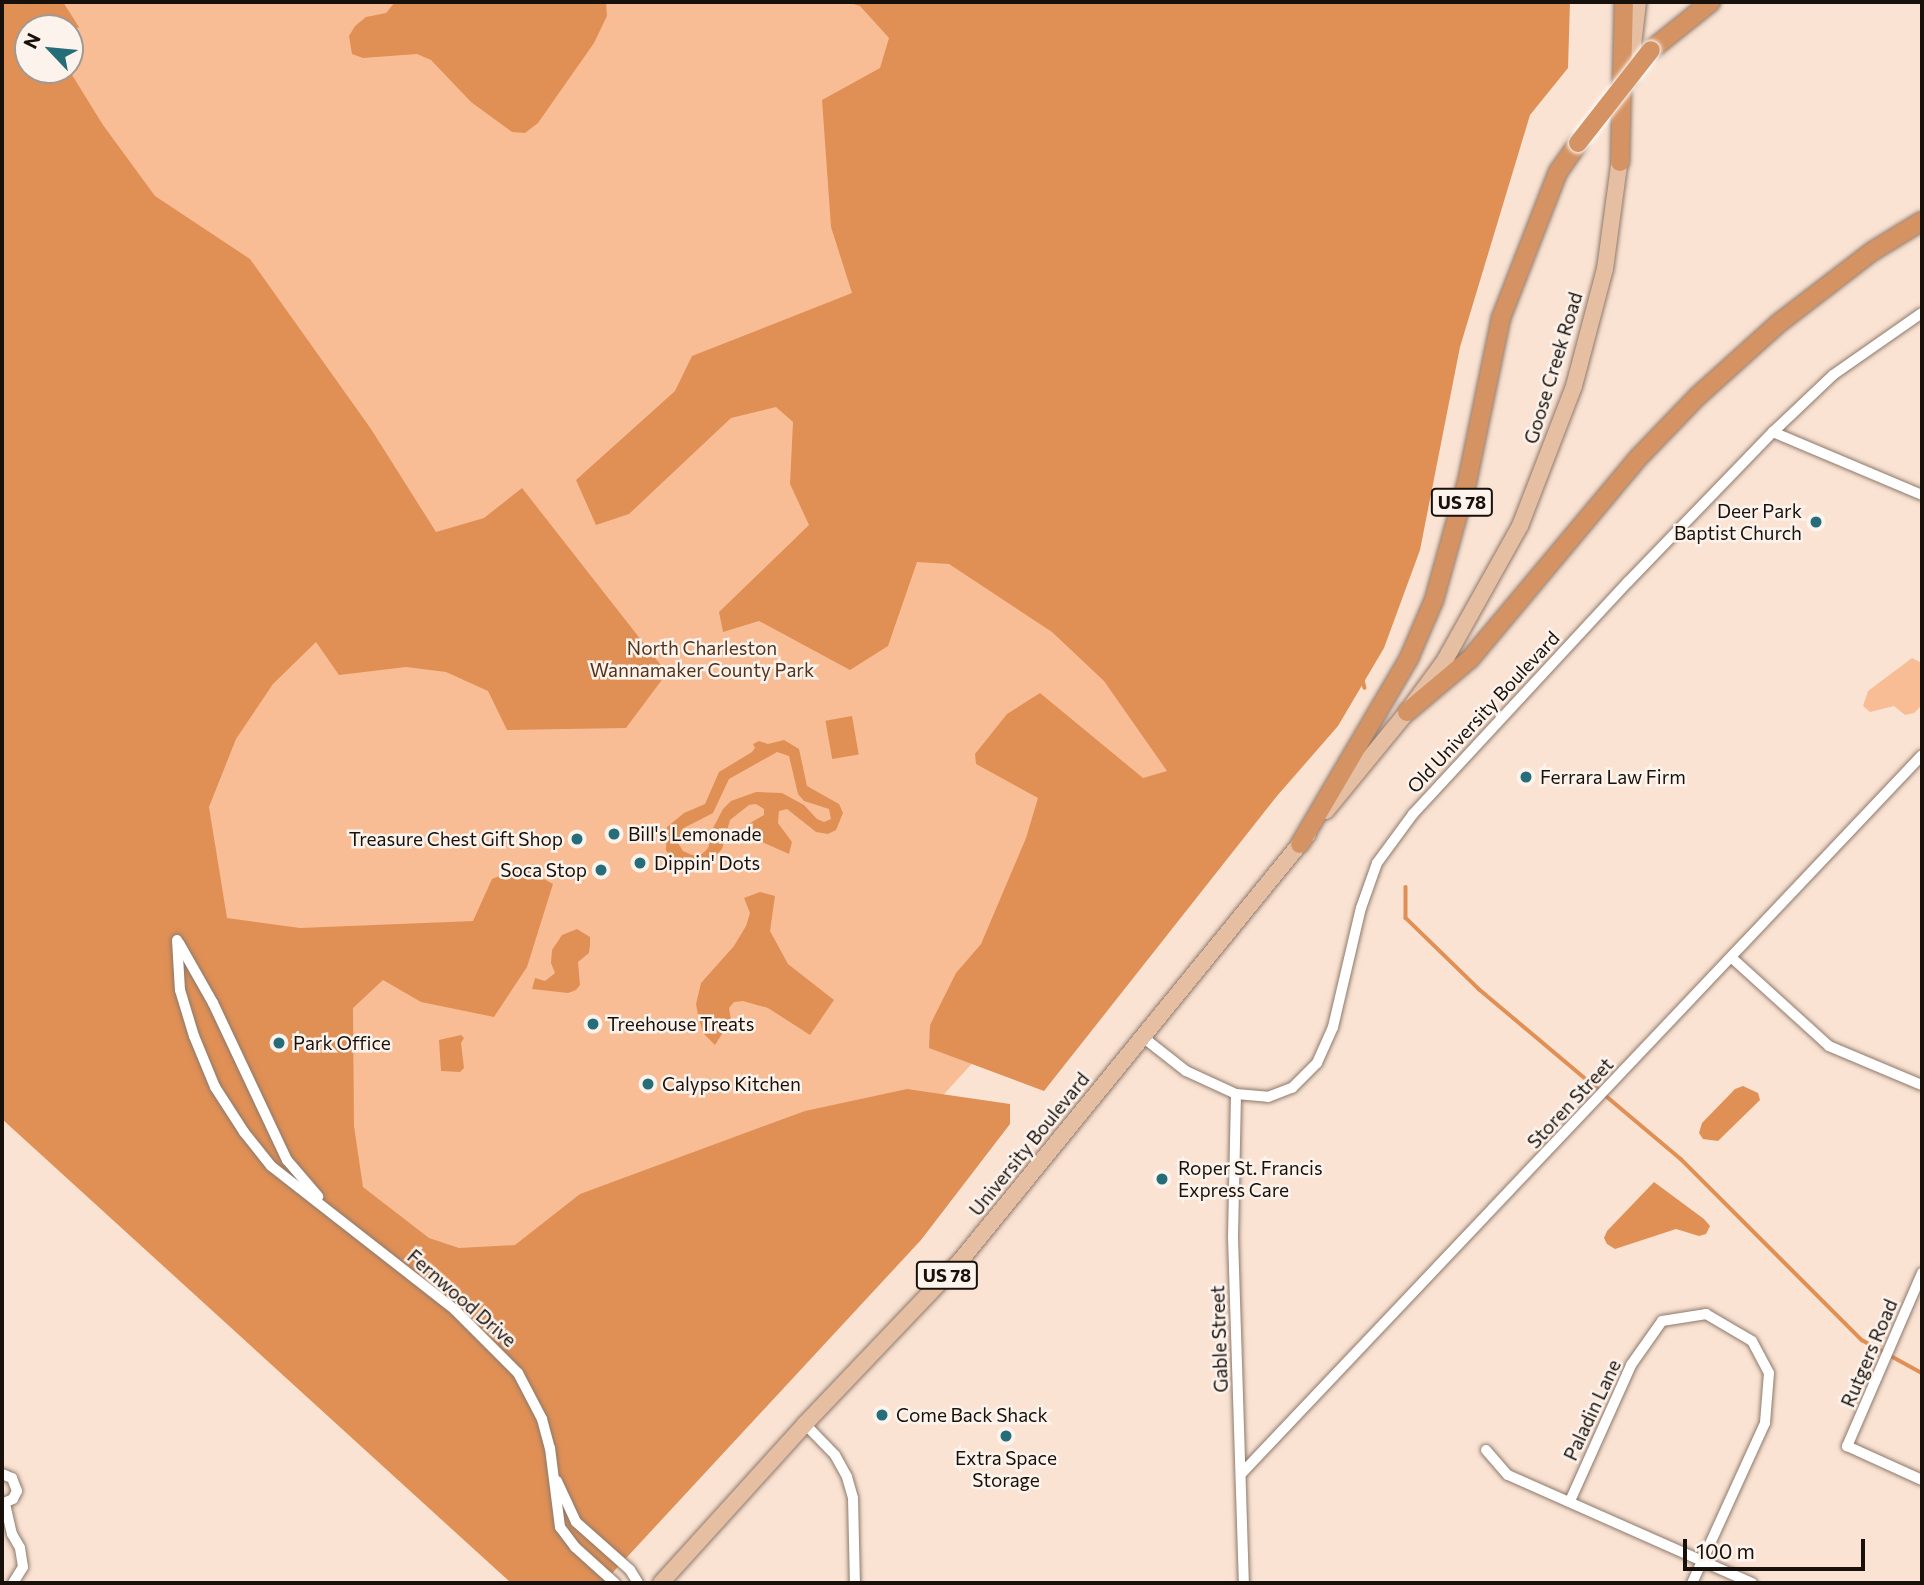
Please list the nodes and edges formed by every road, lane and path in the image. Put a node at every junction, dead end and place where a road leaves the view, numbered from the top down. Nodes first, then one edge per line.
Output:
1 (1624, 2) edge
2 (1638, 2) edge
3 (1711, 2) edge
4 (1620, 162) junction
5 (1922, 220) edge
6 (1922, 313) edge
7 (1773, 432) junction
8 (1922, 495) edge
9 (1407, 712) junction
10 (1922, 755) edge
11 (1300, 844) junction
12 (1732, 958) junction
13 (1144, 1038) junction
14 (1922, 1084) edge
15 (1236, 1094) junction
16 (329, 1209) junction
17 (1922, 1273) edge
18 (805, 1424) junction
19 (1486, 1450) dead end
20 (2, 1474) edge
21 (554, 1474) junction
22 (1241, 1474) junction
23 (1922, 1480) edge
24 (1570, 1501) junction
25 (3, 1504) edge
26 (1701, 1560) junction
27 (2, 1577) edge
28 (11, 1583) edge
29 (615, 1583) edge
30 (638, 1583) edge
31 (661, 1583) edge
32 (855, 1583) edge
33 (1244, 1583) edge
34 (1692, 1583) edge
35 (1752, 1583) edge

1 - 4 highway
2 - 4 main road, Goose Creek Road
3 - 11 highway, US 78, bridge
4 - 9 main road, Goose Creek Road
5 - 9 highway, US 78
6 - 7 street, Old University Boulevard
7 - 8 street
7 - 15 street, Old University Boulevard
9 - 11 main road, University Boulevard / US 78
10 - 12 street, Storen Street
11 - 13 main road, University Boulevard / US 78
12 - 14 street
12 - 22 street, Storen Street
13 - 15 street, Old University Boulevard
13 - 18 main road, University Boulevard / US 78
15 - 22 street, Gable Street
16 - 16 street
16 - 21 street, Fernwood Drive
17 - 23 street, Rutgers Road
18 - 31 main road, University Boulevard / US 78
18 - 32 street
19 - 24 street
20 - 25 street
21 - 29 street, Fernwood Drive
21 - 30 street, Fernwood Drive
22 - 33 street, Gable Street
24 - 26 street
24 - 26 street, Paladin Lane
25 - 28 street
26 - 34 street, Paladin Lane
26 - 35 street
27 - 28 street

